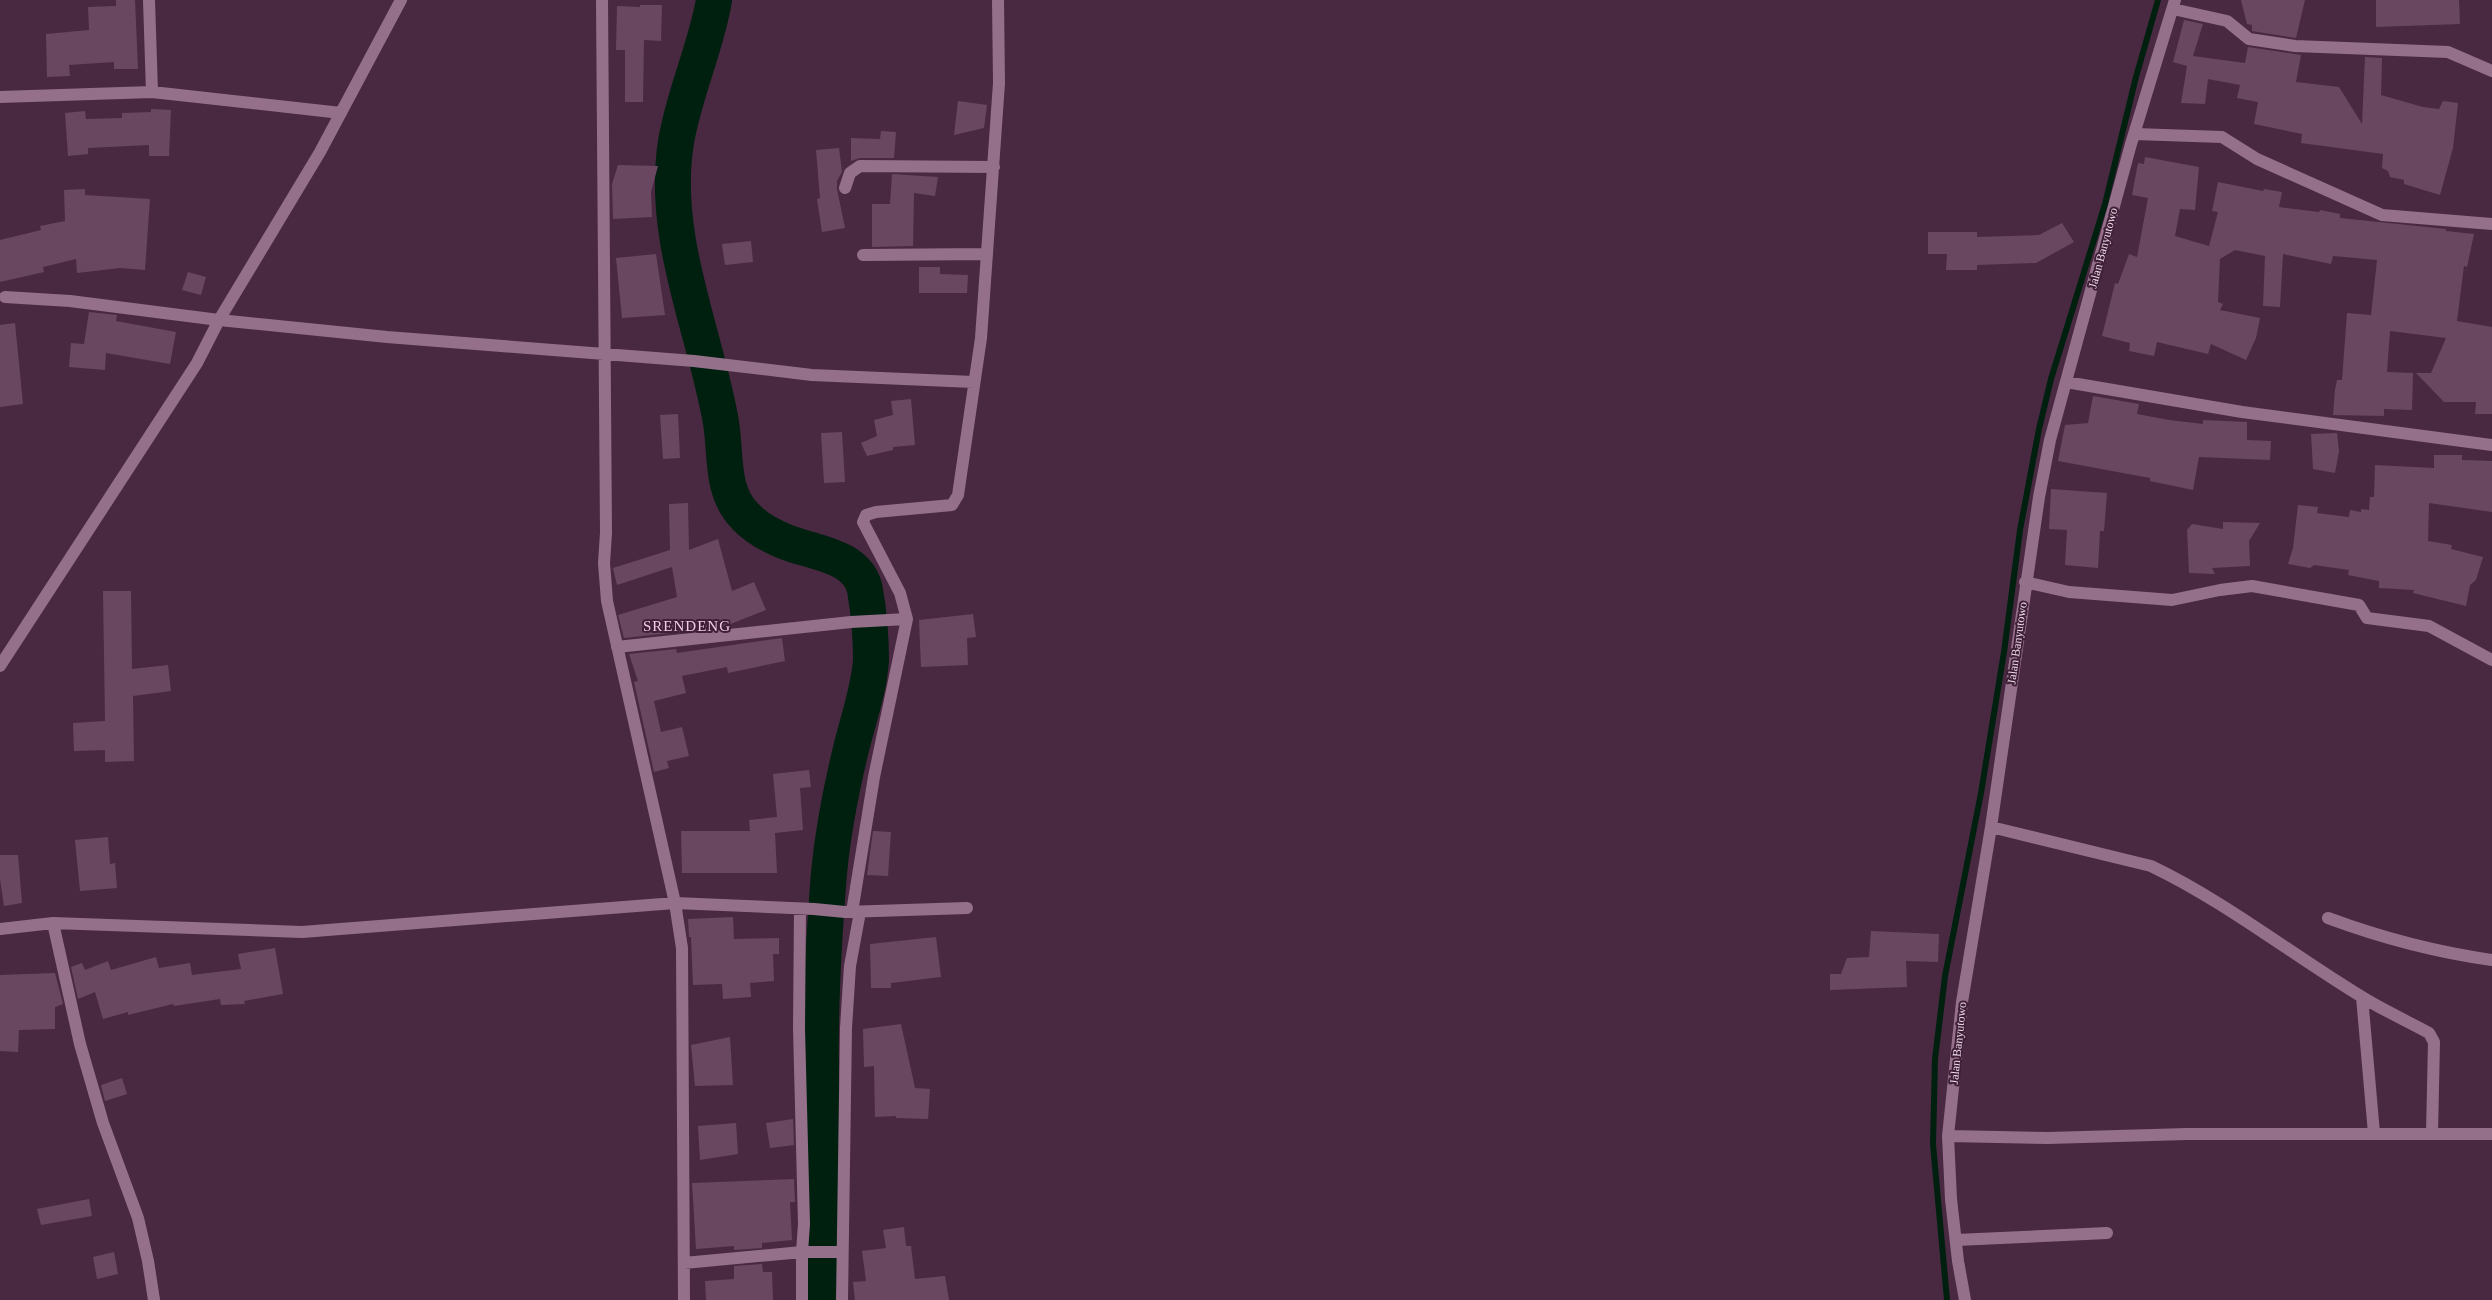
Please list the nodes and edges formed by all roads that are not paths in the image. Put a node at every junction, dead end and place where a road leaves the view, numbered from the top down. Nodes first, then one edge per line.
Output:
1 (149, 0) edge
2 (401, 0) edge
3 (602, 0) edge
4 (998, 0) edge
5 (2174, 4) edge
6 (2492, 70) edge
7 (152, 92) junction
8 (0, 97) edge
9 (341, 113) junction
10 (2135, 134) junction
11 (994, 168) junction
12 (845, 188) dead end
13 (2492, 224) edge
14 (987, 254) junction
15 (863, 255) dead end
16 (5, 297) dead end
17 (219, 320) junction
18 (603, 355) junction
19 (973, 382) junction
20 (2066, 382) junction
21 (2492, 445) edge
22 (2025, 582) junction
23 (907, 618) junction
24 (617, 647) junction
25 (2492, 660) edge
26 (0, 666) edge
27 (1991, 827) junction
28 (675, 902) junction
29 (967, 908) dead end
30 (800, 910) junction
31 (853, 912) junction
32 (2328, 918) dead end
33 (53, 923) junction
34 (0, 929) edge
35 (2492, 960) edge
36 (2362, 997) junction
37 (2374, 1133) junction
38 (2432, 1133) junction
39 (2492, 1134) edge
40 (1948, 1136) junction
41 (2107, 1233) dead end
42 (1956, 1240) junction
43 (805, 1252) junction
44 (839, 1252) junction
45 (684, 1263) junction
46 (154, 1300) edge
47 (684, 1300) edge
48 (802, 1300) edge
49 (842, 1300) edge
50 (1964, 1300) edge

1 - 7 street
2 - 9 street
3 - 18 street
4 - 11 street
5 - 6 street
5 - 10 street, Jalan Banyutowo
7 - 8 street
7 - 9 street
9 - 17 street
10 - 13 street
10 - 20 street, Jalan Banyutowo
11 - 12 street
11 - 14 street
14 - 15 street
14 - 19 street
16 - 17 street
17 - 18 street
17 - 26 street
18 - 19 street
18 - 24 street
19 - 23 street
20 - 21 street
20 - 22 street, Jalan Banyutowo
22 - 25 street
22 - 27 street, Jalan Banyutowo
23 - 24 street
23 - 31 street
24 - 28 street
27 - 36 street
27 - 40 street, Jalan Banyutowo
28 - 30 street
28 - 33 street
28 - 45 street
29 - 31 street
30 - 31 street
30 - 43 street
31 - 44 street
32 - 35 street
33 - 34 street
33 - 46 street
36 - 37 street
36 - 38 street
37 - 38 street
37 - 40 street
38 - 39 street
40 - 42 street, Jalan Banyutowo
41 - 42 street
42 - 50 street, Jalan Banyutowo
43 - 44 street
43 - 45 street
43 - 48 street
44 - 49 street
45 - 47 street

